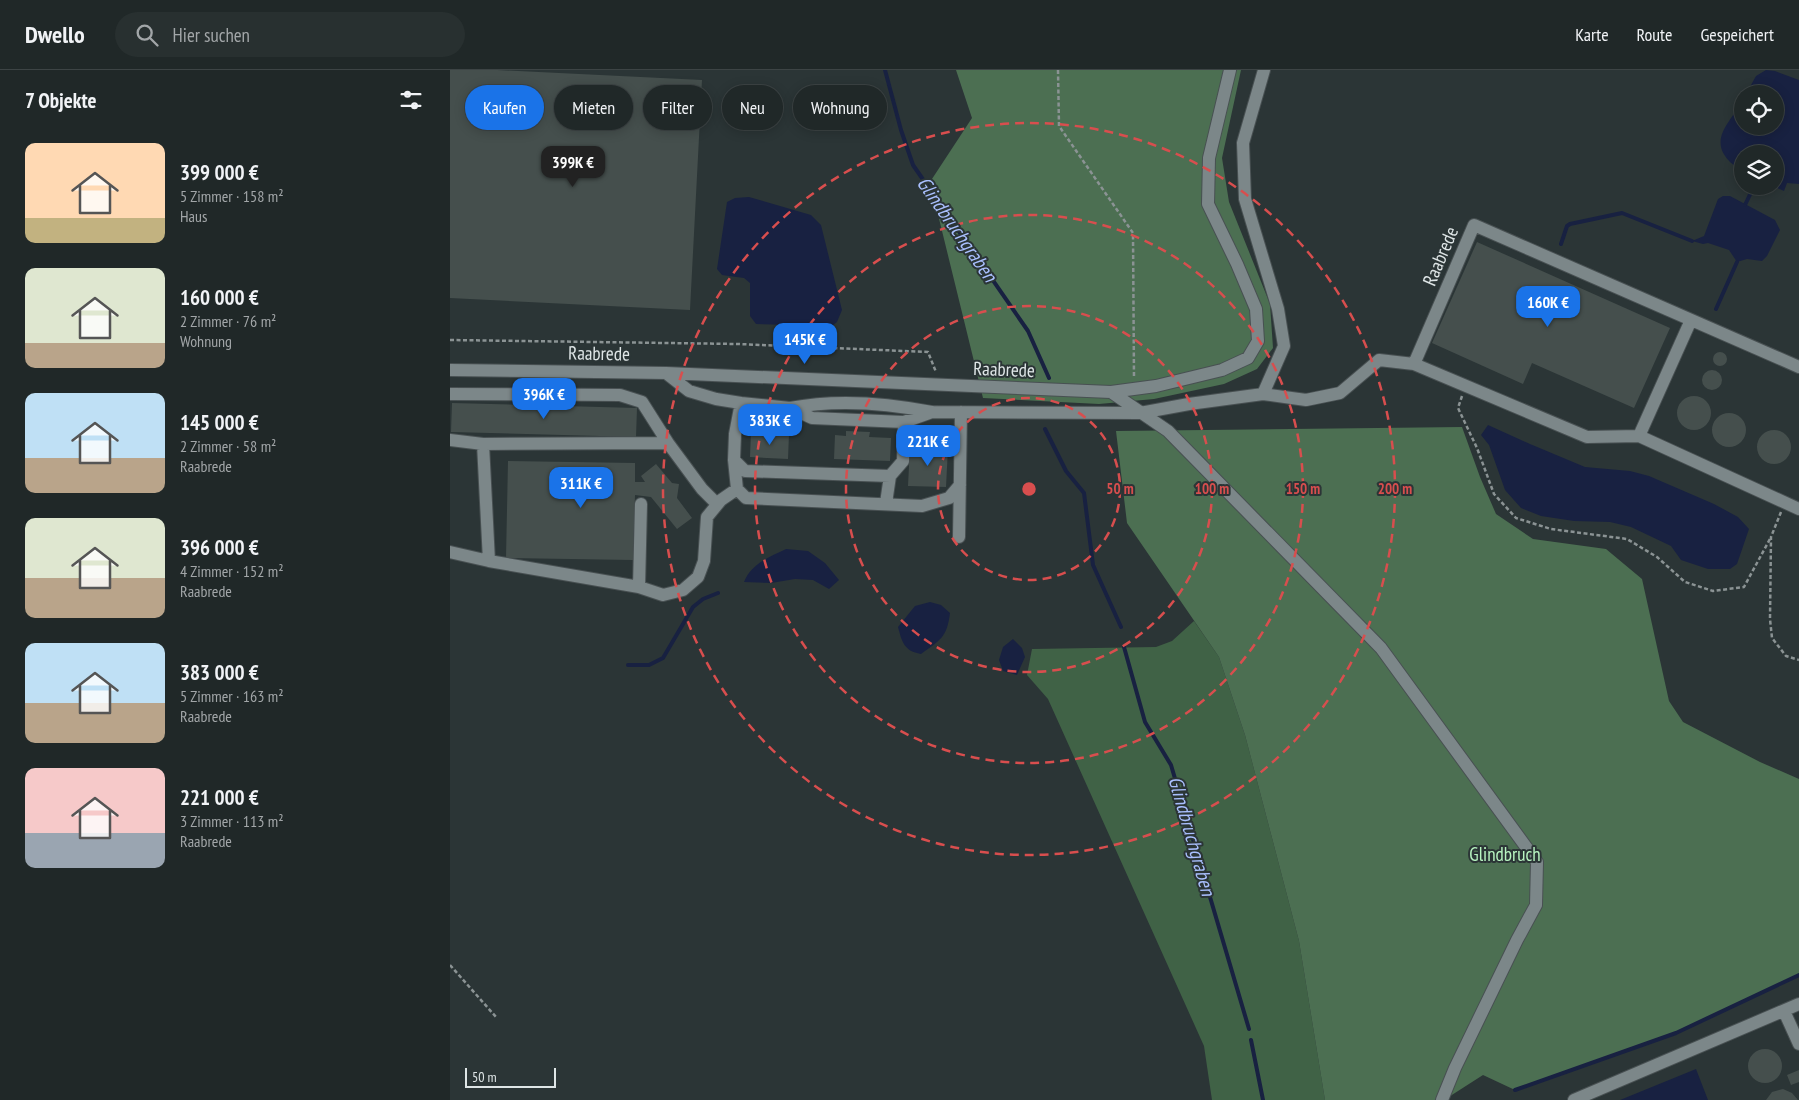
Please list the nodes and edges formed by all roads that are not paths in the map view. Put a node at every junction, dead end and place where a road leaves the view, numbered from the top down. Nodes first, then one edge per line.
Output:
1 (1230, 70) edge
2 (1264, 70) edge
3 (1691, 320) junction
4 (1414, 364) junction
5 (1799, 367) edge
6 (450, 370) edge
7 (666, 373) junction
8 (1111, 392) junction
9 (450, 394) edge
10 (1263, 394) junction
11 (741, 402) junction
12 (790, 408) junction
13 (932, 412) junction
14 (962, 412) junction
15 (1140, 413) junction
16 (904, 422) junction
17 (1639, 436) junction
18 (450, 440) edge
19 (668, 443) junction
20 (483, 444) junction
21 (734, 460) junction
22 (890, 476) junction
23 (960, 485) junction
24 (737, 489) junction
25 (641, 504) dead end
26 (717, 504) junction
27 (886, 504) junction
28 (1799, 509) edge
29 (959, 537) dead end
30 (450, 552) edge
31 (489, 561) junction
32 (639, 587) junction
33 (1799, 1004) edge
34 (1784, 1011) junction
35 (1799, 1044) edge
36 (1442, 1100) edge
37 (1574, 1100) edge

1 - 8 street, Raabrede
2 - 10 street
3 - 4 street, Raabrede
3 - 5 street, Raabrede
3 - 17 street
4 - 10 street
4 - 17 street
6 - 7 street, Raabrede
7 - 8 street, Raabrede
7 - 11 street
8 - 15 street
9 - 19 street
10 - 15 street
11 - 12 street
11 - 21 street
12 - 13 street
12 - 16 street
13 - 14 street
13 - 16 street
14 - 15 street
14 - 23 street
15 - 36 street
16 - 22 street
17 - 28 street
18 - 20 street
19 - 20 street
19 - 26 street
20 - 31 street
21 - 22 street
21 - 24 street
22 - 27 street
23 - 27 street
23 - 29 street
24 - 26 street
24 - 27 street
25 - 32 street
26 - 32 street
30 - 31 street
31 - 32 street
33 - 34 street
34 - 35 street
34 - 37 street

